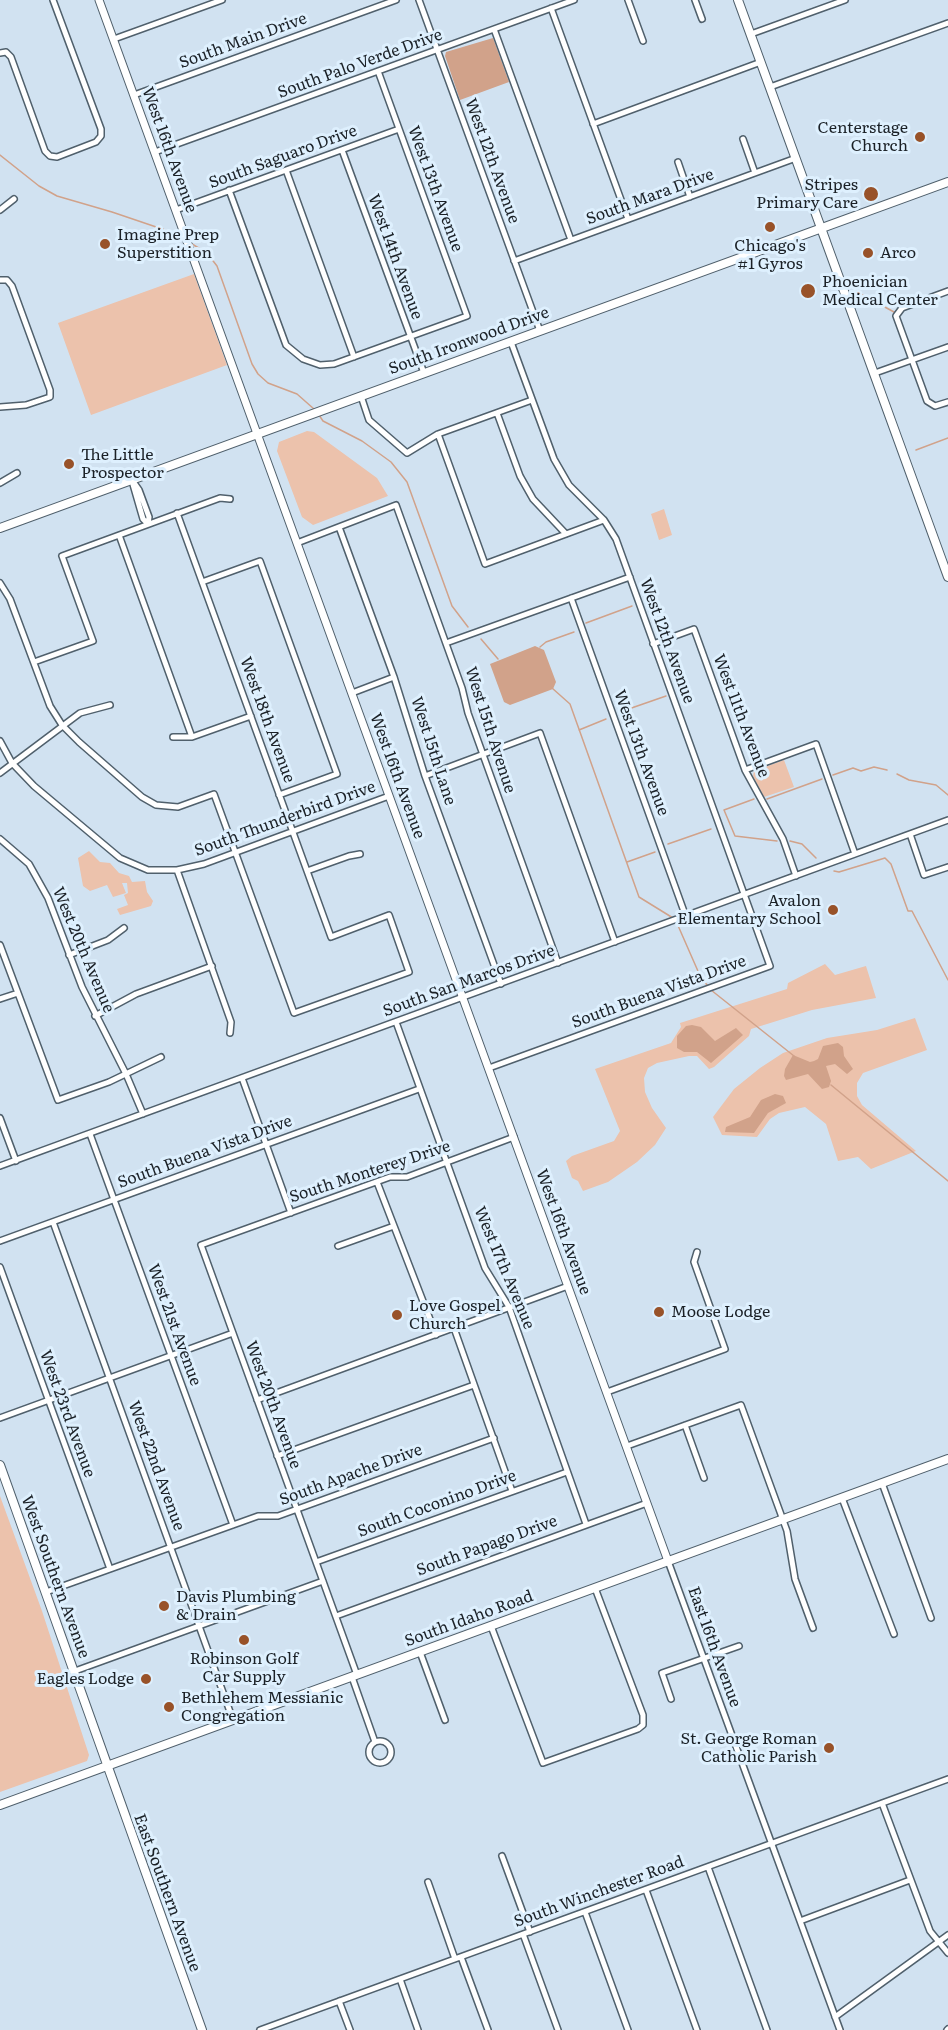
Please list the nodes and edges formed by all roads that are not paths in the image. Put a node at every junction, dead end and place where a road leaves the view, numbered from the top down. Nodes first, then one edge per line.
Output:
1 (53, 0) edge
2 (99, 0) edge
3 (222, 0) edge
4 (396, 0) edge
5 (419, 0) edge
6 (574, 0) edge
7 (628, 0) edge
8 (695, 0) edge
9 (738, 0) edge
10 (845, 0) edge
11 (551, 8) junction
12 (702, 19) dead end
13 (948, 23) edge
14 (494, 29) junction
15 (751, 34) junction
16 (114, 39) junction
17 (643, 41) dead end
18 (437, 50) junction
19 (3, 52) edge
20 (761, 62) junction
21 (378, 71) junction
22 (770, 87) junction
23 (134, 95) junction
24 (593, 123) junction
25 (399, 129) junction
26 (742, 140) dead end
27 (342, 150) junction
28 (155, 152) junction
29 (796, 158) junction
30 (678, 162) dead end
31 (286, 170) junction
32 (755, 173) junction
33 (948, 182) edge
34 (230, 190) junction
35 (690, 197) junction
36 (14, 200) dead end
37 (0, 210) edge
38 (176, 210) junction
39 (628, 219) junction
40 (822, 228) junction
41 (572, 240) junction
42 (514, 261) junction
43 (3, 280) edge
44 (948, 291) edge
45 (540, 331) junction
46 (410, 337) junction
47 (511, 342) junction
48 (948, 347) edge
49 (354, 357) junction
50 (912, 360) junction
51 (875, 373) junction
52 (423, 374) junction
53 (361, 396) junction
54 (532, 400) junction
55 (948, 402) edge
56 (0, 407) edge
57 (497, 413) junction
58 (258, 434) junction
59 (438, 434) junction
60 (17, 473) dead end
61 (132, 480) junction
62 (0, 483) edge
63 (231, 500) dead end
64 (177, 513) junction
65 (604, 520) junction
66 (148, 524) junction
67 (339, 527) junction
68 (0, 528) edge
69 (566, 534) junction
70 (120, 535) junction
71 (297, 543) junction
72 (946, 563) edge
73 (630, 577) junction
74 (948, 577) edge
75 (202, 582) junction
76 (0, 583) edge
77 (571, 598) junction
78 (447, 643) junction
79 (653, 644) junction
80 (34, 662) junction
81 (394, 677) junction
82 (352, 693) junction
83 (110, 705) dead end
84 (251, 716) junction
85 (62, 725) junction
86 (173, 737) dead end
87 (192, 737) junction
88 (0, 741) edge
89 (482, 754) junction
90 (12, 763) junction
91 (744, 770) junction
92 (0, 773) edge
93 (424, 776) junction
94 (279, 795) junction
95 (389, 796) junction
96 (948, 820) edge
97 (292, 831) junction
98 (910, 834) junction
99 (0, 839) edge
100 (235, 852) junction
101 (360, 854) dead end
102 (855, 854) junction
103 (948, 867) edge
104 (177, 870) junction
105 (307, 871) junction
106 (796, 876) junction
107 (745, 895) junction
108 (686, 916) junction
109 (124, 928) dead end
110 (615, 942) junction
111 (0, 945) edge
112 (69, 955) junction
113 (558, 963) junction
114 (212, 966) junction
115 (770, 966) joint
116 (501, 984) junction
117 (18, 993) junction
118 (463, 998) junction
119 (0, 999) edge
120 (95, 1016) junction
121 (396, 1022) junction
122 (230, 1033) dead end
123 (161, 1057) dead end
124 (489, 1068) junction
125 (126, 1074) junction
126 (242, 1078) junction
127 (419, 1089) junction
128 (143, 1114) junction
129 (0, 1121) edge
130 (90, 1134) junction
131 (514, 1137) junction
132 (266, 1144) junction
133 (16, 1161) junction
134 (446, 1162) junction
135 (0, 1166) edge
136 (376, 1182) junction
137 (114, 1200) junction
138 (291, 1213) junction
139 (53, 1222) junction
140 (394, 1226) junction
141 (0, 1241) edge
142 (201, 1245) joint
143 (338, 1246) dead end
144 (697, 1252) dead end
145 (0, 1267) edge
146 (568, 1286) junction
147 (508, 1307) junction
148 (454, 1328) junction
149 (233, 1333) junction
150 (436, 1335) junction
151 (171, 1357) junction
152 (110, 1378) junction
153 (474, 1384) junction
154 (607, 1392) junction
155 (257, 1400) junction
156 (48, 1401) junction
157 (0, 1418) edge
158 (685, 1425) junction
159 (494, 1438) junction
160 (627, 1446) junction
161 (278, 1456) junction
162 (948, 1459) edge
163 (0, 1465) edge
164 (567, 1472) junction
165 (704, 1478) dead end
166 (882, 1483) junction
167 (513, 1491) junction
168 (842, 1498) junction
169 (647, 1503) junction
170 (297, 1510) junction
171 (783, 1520) junction
172 (586, 1524) junction
173 (233, 1525) junction
174 (171, 1547) junction
175 (668, 1561) junction
176 (316, 1562) junction
177 (110, 1569) junction
178 (323, 1581) junction
179 (595, 1588) junction
180 (46, 1592) junction
181 (336, 1616) junction
182 (931, 1618) dead end
183 (200, 1626) junction
184 (491, 1626) junction
185 (813, 1628) dead end
186 (894, 1634) dead end
187 (739, 1646) dead end
188 (420, 1652) junction
189 (703, 1658) junction
190 (75, 1671) junction
191 (354, 1676) junction
192 (671, 1699) dead end
193 (233, 1720) junction
194 (446, 1720) dead end
195 (375, 1742) junction
196 (106, 1766) junction
197 (948, 1779) edge
198 (882, 1803) junction
199 (0, 1805) edge
200 (771, 1844) junction
201 (502, 1856) dead end
202 (708, 1867) junction
203 (910, 1880) junction
204 (428, 1881) dead end
205 (646, 1890) junction
206 (585, 1912) junction
207 (800, 1921) junction
208 (530, 1932) junction
209 (523, 1934) junction
210 (948, 1935) edge
211 (937, 1941) junction
212 (948, 1953) edge
213 (461, 1957) junction
214 (455, 1959) junction
215 (400, 1979) junction
216 (339, 2001) junction
217 (835, 2017) junction
218 (278, 2027) edge
219 (202, 2030) edge
220 (260, 2030) edge
221 (350, 2030) edge
222 (418, 2030) edge
223 (488, 2030) edge
224 (558, 2030) edge
225 (628, 2030) edge
226 (697, 2030) edge
227 (767, 2030) edge
228 (840, 2030) edge

1 - 19 street
2 - 16 street, West 16th Avenue
3 - 16 street
4 - 23 street, South Main Drive
5 - 18 street, West 12th Avenue
6 - 11 street, South Palo Verde Drive
7 - 17 street
8 - 12 street
9 - 15 main road
10 - 15 street
11 - 14 street, South Palo Verde Drive
11 - 24 street
13 - 22 street
14 - 18 street, South Palo Verde Drive
14 - 41 street
15 - 20 main road
16 - 23 street, West 16th Avenue
18 - 21 street, South Palo Verde Drive
18 - 42 street, West 12th Avenue
20 - 22 main road
20 - 24 street
21 - 25 street, West 13th Avenue
21 - 28 street, South Palo Verde Drive
22 - 29 main road
23 - 28 street, West 16th Avenue
24 - 39 street
25 - 27 street, South Saguaro Drive
25 - 46 street, West 13th Avenue
26 - 32 street
27 - 31 street, South Saguaro Drive
27 - 46 street, West 14th Avenue
28 - 38 street, West 16th Avenue
29 - 32 street, South Mara Drive
29 - 40 main road
30 - 35 street
31 - 34 street, South Saguaro Drive
31 - 49 street
32 - 35 street, South Mara Drive
33 - 40 main road, South Ironwood Drive
34 - 38 street, South Saguaro Drive
34 - 49 street
35 - 39 street, South Mara Drive
36 - 37 street
38 - 58 street, West 16th Avenue
39 - 41 street, South Mara Drive
40 - 45 main road, South Ironwood Drive
40 - 51 main road
41 - 42 street, South Mara Drive
42 - 45 street, West 12th Avenue
43 - 56 street
44 - 50 street
45 - 47 main road, South Ironwood Drive
46 - 49 street
46 - 52 street, West 14th Avenue
47 - 52 main road, South Ironwood Drive
47 - 54 street, West 12th Avenue
48 - 50 street
50 - 51 street
50 - 55 street
51 - 72 main road
52 - 53 main road, South Ironwood Drive
53 - 58 main road, South Ironwood Drive
53 - 59 street
54 - 57 street
54 - 65 street, West 12th Avenue
57 - 59 street
57 - 69 street
58 - 61 main road, South Ironwood Drive
58 - 71 street, West 16th Avenue
59 - 69 street
60 - 62 street
61 - 66 street
61 - 68 main road, South Ironwood Drive
63 - 64 street
64 - 66 street
64 - 75 street, West 18th Avenue
65 - 69 street
65 - 73 street, West 12th Avenue
66 - 70 street
67 - 71 street
67 - 78 street, West 15th Avenue
67 - 81 street, West 15th Lane
70 - 80 street
70 - 87 street
71 - 82 street, West 16th Avenue
72 - 74 main road
73 - 77 street
73 - 79 street, West 12th Avenue
75 - 84 street, West 18th Avenue
75 - 94 street
76 - 80 street
77 - 78 street
77 - 108 street, West 13th Avenue
78 - 89 street, West 15th Avenue
79 - 91 street, West 11th Avenue
79 - 107 street, West 12th Avenue
80 - 85 street
81 - 82 street
81 - 93 street, West 15th Lane
82 - 95 street, West 16th Avenue
83 - 85 street
84 - 87 street
84 - 94 street, West 18th Avenue
85 - 90 street
85 - 100 street
86 - 87 street
88 - 90 street, South Thunderbird Drive
89 - 93 street
89 - 110 street
89 - 113 street, West 15th Avenue
90 - 92 street
90 - 104 street, South Thunderbird Drive
91 - 102 street
91 - 106 street, West 11th Avenue
93 - 116 street, West 15th Lane
94 - 97 street, West 18th Avenue
95 - 97 street, South Thunderbird Drive
95 - 118 street, West 16th Avenue
96 - 98 street, South San Marcos Drive
97 - 100 street, South Thunderbird Drive
97 - 105 street, West 18th Avenue
98 - 102 street, South San Marcos Drive
98 - 103 street
99 - 112 street, West 20th Avenue
100 - 104 street, South Thunderbird Drive
100 - 105 street, West 18th Avenue
101 - 105 street
102 - 106 street, South San Marcos Drive
104 - 114 street
106 - 107 street, South San Marcos Drive
107 - 108 street, South San Marcos Drive
107 - 115 street, West 12th Avenue
108 - 110 street, South San Marcos Drive
109 - 112 street
110 - 113 street, South San Marcos Drive
111 - 117 street
112 - 120 street, West 20th Avenue
113 - 116 street, South San Marcos Drive
114 - 120 street
114 - 122 street
115 - 124 street, South Buena Vista Drive
116 - 118 street, South San Marcos Drive
117 - 119 street
117 - 125 street
118 - 121 street, South San Marcos Drive
118 - 124 street, West 16th Avenue
120 - 125 street, West 20th Avenue
121 - 126 street, South San Marcos Drive
121 - 127 street, West 17th Avenue
123 - 125 street
124 - 131 street, West 16th Avenue
125 - 128 street, West 20th Avenue
126 - 128 street, South San Marcos Drive
126 - 132 street
127 - 132 street, South Buena Vista Drive
127 - 134 street, West 17th Avenue
128 - 130 street, South San Marcos Drive
129 - 133 street
130 - 133 street, South San Marcos Drive
130 - 137 street, West 21st Avenue
131 - 134 street, South Monterey Drive
131 - 146 street, West 16th Avenue
132 - 137 street, South Buena Vista Drive
132 - 138 street
133 - 135 street, South San Marcos Drive
134 - 136 street, South Monterey Drive
134 - 147 street, West 17th Avenue
136 - 138 street, South Monterey Drive
136 - 140 street
137 - 139 street, South Buena Vista Drive
137 - 151 street, West 21st Avenue
138 - 142 street, South Monterey Drive
139 - 141 street, South Buena Vista Drive
139 - 152 street, West 22nd Avenue
140 - 143 street
140 - 150 street
142 - 149 street, West 20th Avenue
144 - 154 street
145 - 156 street, West 23rd Avenue
146 - 147 street
146 - 154 street, West 16th Avenue
147 - 148 street
147 - 164 street, West 17th Avenue
148 - 150 street
148 - 153 street
149 - 151 street
149 - 155 street, West 20th Avenue
150 - 155 street
151 - 152 street
151 - 173 street, West 21st Avenue
152 - 156 street
152 - 174 street, West 22nd Avenue
153 - 159 street
153 - 161 street
154 - 160 street, West 16th Avenue
155 - 161 street, West 20th Avenue
156 - 157 street
156 - 177 street, West 23rd Avenue
158 - 160 street
158 - 165 street
158 - 171 street
159 - 167 street
159 - 170 street, South Apache Drive
160 - 169 street, West 16th Avenue
161 - 170 street, West 20th Avenue
162 - 166 main road, South Idaho Road
163 - 180 main road, West Southern Avenue
164 - 167 street, South Coconino Drive
164 - 172 street, West 17th Avenue
166 - 168 main road, South Idaho Road
166 - 182 street
167 - 176 street, South Coconino Drive
168 - 171 main road, South Idaho Road
168 - 186 street
169 - 172 street, South Papago Drive
169 - 175 street, West 16th Avenue
170 - 173 street, South Apache Drive
170 - 176 street, West 20th Avenue
171 - 175 main road, South Idaho Road
171 - 185 street
172 - 181 street, South Papago Drive
173 - 174 street, South Apache Drive
174 - 177 street, South Apache Drive
174 - 183 street, West 22nd Avenue
175 - 179 main road, South Idaho Road
175 - 189 street, East 16th Avenue
176 - 178 street, West 20th Avenue
177 - 180 street, South Apache Drive
178 - 181 street, West 20th Avenue
178 - 183 street
179 - 184 main road, South Idaho Road
179 - 184 street
180 - 190 main road, West Southern Avenue
181 - 191 street, West 20th Avenue
183 - 190 street
183 - 193 street, West 22nd Avenue
184 - 188 main road, South Idaho Road
187 - 189 street
188 - 191 main road, South Idaho Road
188 - 194 street
189 - 192 street
189 - 200 street, East 16th Avenue
190 - 196 main road, West Southern Avenue
191 - 193 main road, South Idaho Road
191 - 195 street, West 20th Avenue
193 - 196 main road, South Idaho Road
195 - 195 street
196 - 199 main road, South Idaho Road
196 - 219 main road, East Southern Avenue
197 - 198 street, South Winchester Road
198 - 200 street, South Winchester Road
198 - 203 street
200 - 202 street, South Winchester Road
200 - 207 street, East 16th Avenue
201 - 208 street
202 - 205 street, South Winchester Road
202 - 227 street
203 - 207 street
203 - 211 street
204 - 214 street
205 - 206 street, South Winchester Road
205 - 226 street
206 - 208 street, South Winchester Road
206 - 225 street
207 - 217 street, East 16th Avenue
208 - 209 street, South Winchester Road
209 - 213 street, South Winchester Road
209 - 224 street
210 - 211 street
211 - 212 street
211 - 217 street
213 - 214 street, South Winchester Road
213 - 223 street
214 - 215 street, South Winchester Road
215 - 216 street, South Winchester Road
215 - 222 street
216 - 218 street, South Winchester Road
216 - 221 street
217 - 228 street, East 16th Avenue
218 - 220 street, South Winchester Road

